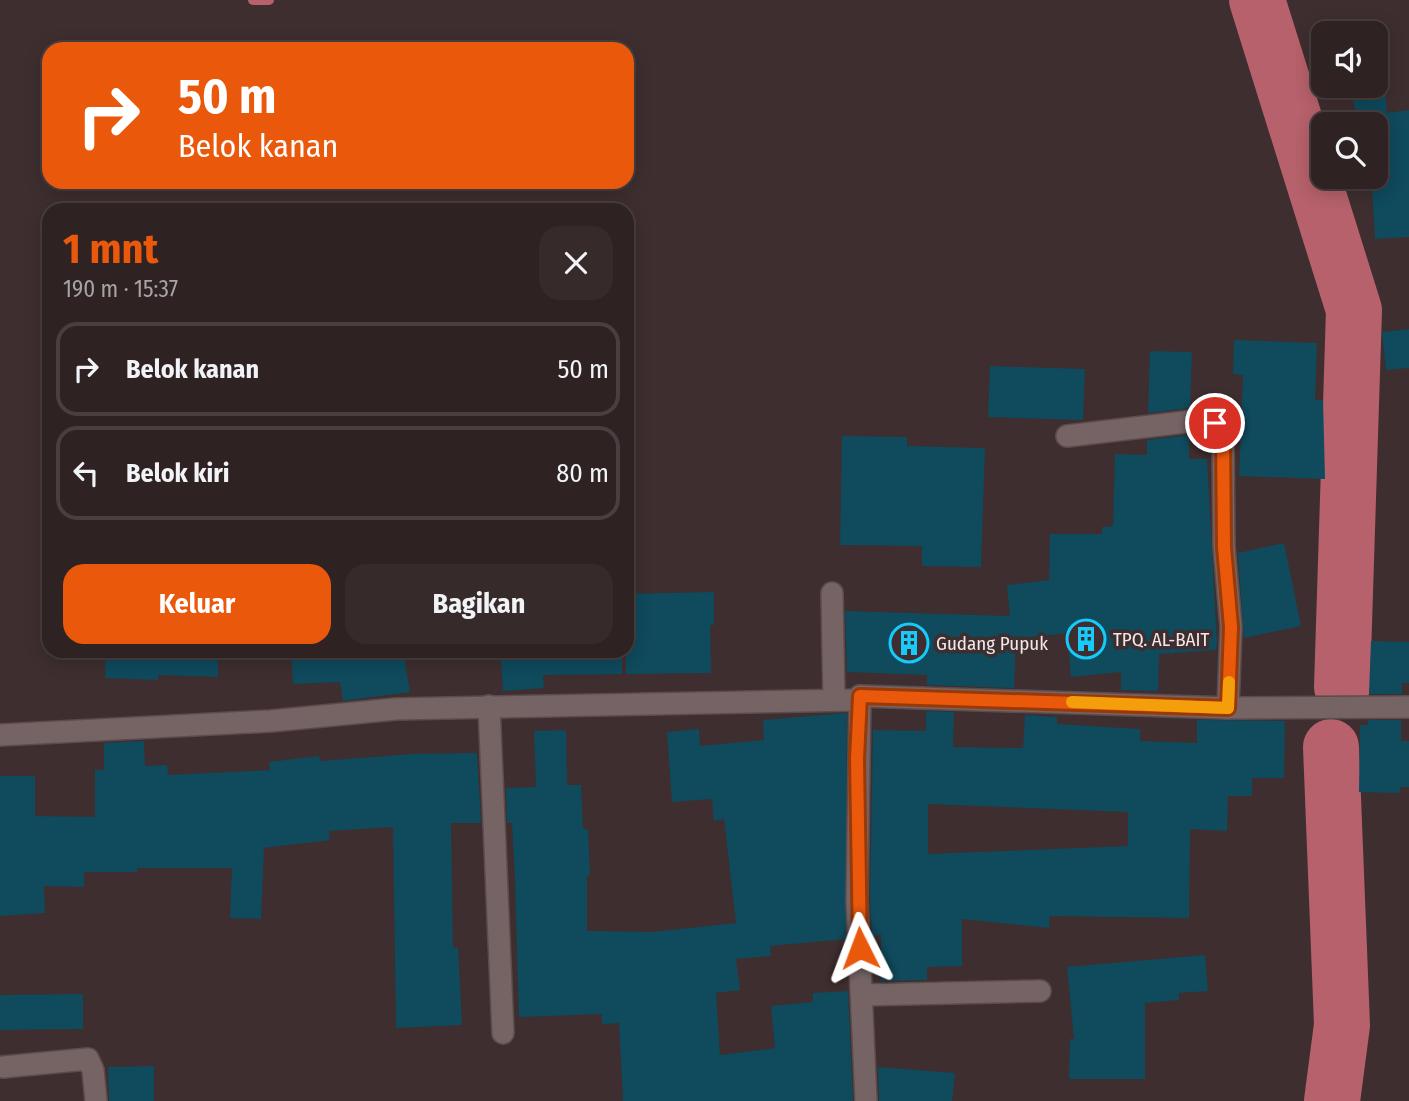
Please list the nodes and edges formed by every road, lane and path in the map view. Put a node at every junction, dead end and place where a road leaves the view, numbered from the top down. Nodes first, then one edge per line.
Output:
1 (1067, 436) dead end
2 (832, 593) dead end
3 (860, 696) junction
4 (834, 699) junction
5 (489, 706) junction
6 (1409, 707) edge
7 (1228, 708) junction
8 (0, 735) edge
9 (1040, 991) dead end
10 (863, 995) junction
11 (503, 1032) dead end
12 (3, 1067) dead end
13 (96, 1101) edge
14 (866, 1101) edge

1 - 7 street
2 - 4 street
3 - 4 street
3 - 7 street
3 - 10 street
4 - 5 street
5 - 8 street
5 - 11 street
6 - 7 street
9 - 10 street
10 - 14 street
12 - 13 street

